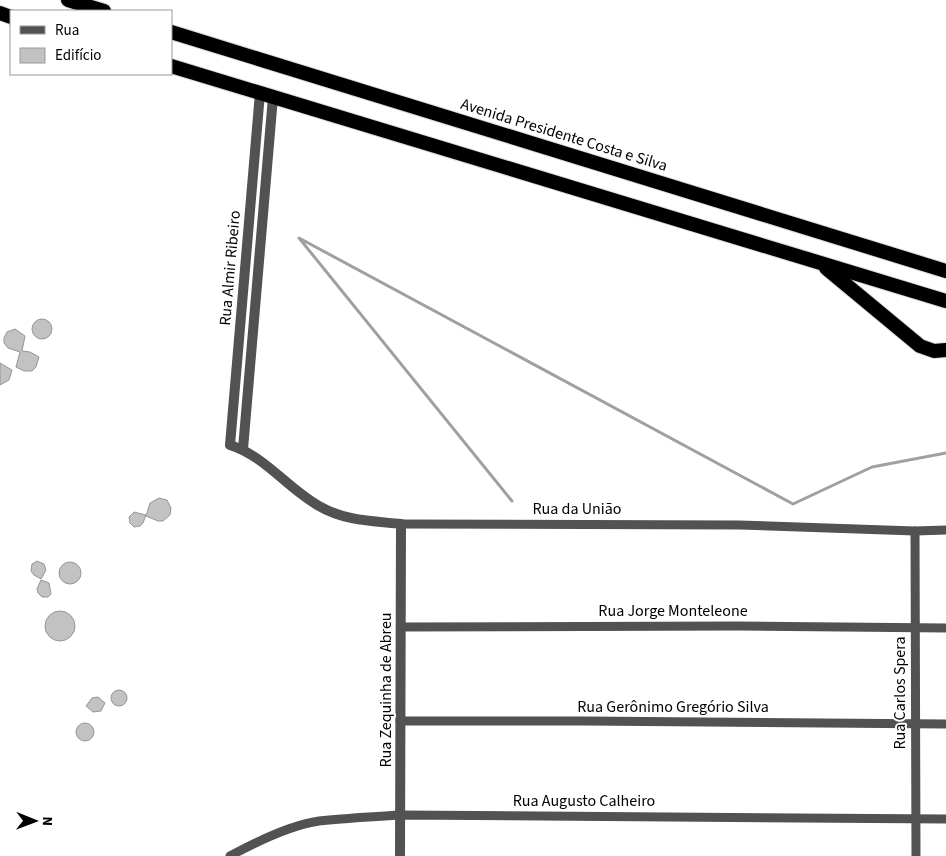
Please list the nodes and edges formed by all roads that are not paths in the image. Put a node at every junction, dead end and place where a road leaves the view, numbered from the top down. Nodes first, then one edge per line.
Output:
1 (68, 0) edge
2 (101, 10) edge
3 (172, 32) edge
4 (172, 66) edge
5 (267, 95) junction
6 (818, 263) junction
7 (946, 271) edge
8 (946, 301) edge
9 (946, 350) edge
10 (230, 445) joint
11 (243, 449) junction
12 (402, 524) junction
13 (946, 530) edge
14 (915, 531) junction
15 (401, 627) junction
16 (915, 627) junction
17 (946, 628) edge
18 (400, 721) junction
19 (916, 723) junction
20 (946, 724) edge
21 (400, 815) junction
22 (916, 819) junction
23 (946, 819) edge
24 (230, 856) edge
25 (400, 856) edge
26 (916, 856) edge

1 - 2 highway
3 - 7 highway, Avenida Presidente Costa e Silva
4 - 5 highway
5 - 6 highway
5 - 10 street, Rua Almir Ribeiro
5 - 11 street, Rua Almir Ribeiro
6 - 8 highway
6 - 9 highway
10 - 11 street, Rua da União
11 - 12 street, Rua da União
12 - 14 street, Rua da União
12 - 15 street, Rua Zequinha de Abreu
13 - 14 street, Rua da União
14 - 16 street, Rua Carlos Spera
15 - 16 street, Rua Jorge Monteleone
15 - 18 street, Rua Zequinha de Abreu
16 - 17 street, Rua Jorge Monteleone
16 - 19 street, Rua Carlos Spera
18 - 19 street, Rua Gerônimo Gregório Silva
18 - 21 street, Rua Zequinha de Abreu
19 - 20 street, Rua Gerônimo Gregório Silva
19 - 22 street, Rua Carlos Spera
21 - 22 street, Rua Augusto Calheiro
21 - 24 street, Rua Augusto Calheiro
21 - 25 street, Rua Zequinha de Abreu
22 - 23 street, Rua Augusto Calheiro
22 - 26 street, Rua Carlos Spera

